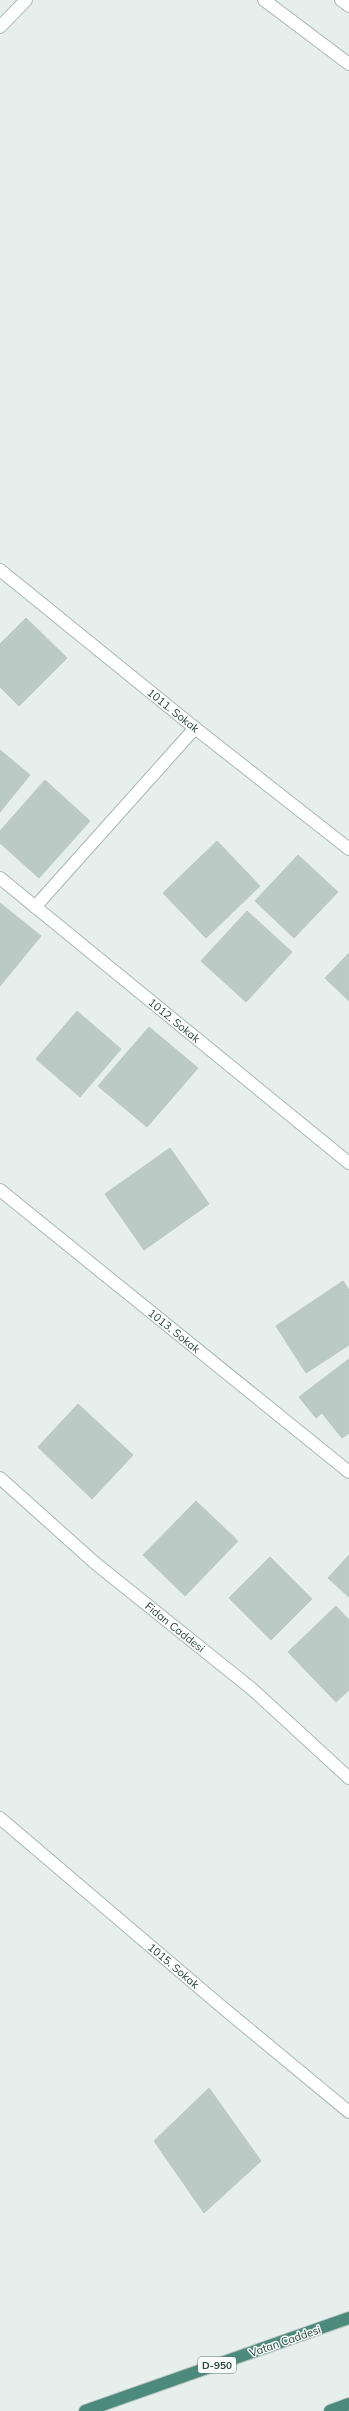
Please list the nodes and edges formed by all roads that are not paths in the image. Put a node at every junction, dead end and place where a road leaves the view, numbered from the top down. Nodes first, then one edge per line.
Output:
1 (26, 0) edge
2 (264, 0) edge
3 (341, 0) edge
4 (349, 6) edge
5 (0, 27) edge
6 (349, 64) edge
7 (0, 570) edge
8 (195, 728) junction
9 (349, 849) edge
10 (0, 878) edge
11 (35, 907) junction
12 (349, 1162) edge
13 (0, 1190) edge
14 (349, 1472) edge
15 (0, 1478) edge
16 (349, 1778) edge
17 (0, 1818) edge
18 (349, 2112) edge
19 (349, 2318) edge
20 (349, 2404) edge
21 (85, 2411) edge
22 (330, 2411) edge

1 - 5 street
2 - 6 street
3 - 4 street
7 - 8 street, 1011. Sokak
8 - 9 street, 1011. Sokak
8 - 11 street
10 - 11 street, 1012. Sokak
11 - 12 street, 1012. Sokak
13 - 14 street, 1013. Sokak
15 - 16 street, Fidan Caddesi
17 - 18 street, 1015. Sokak
19 - 21 highway, Vatan Caddesi / D-950
20 - 22 highway

